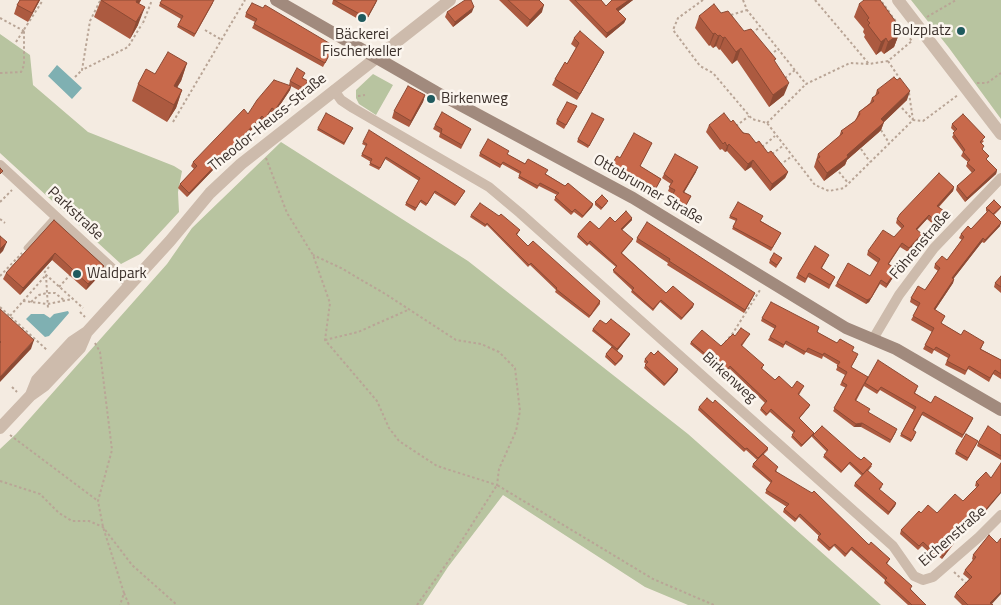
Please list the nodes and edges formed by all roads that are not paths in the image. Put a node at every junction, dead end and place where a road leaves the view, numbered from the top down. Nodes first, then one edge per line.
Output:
1 (276, 0) edge
2 (450, 0) edge
3 (898, 0) edge
4 (377, 58) junction
5 (334, 90) junction
6 (1001, 134) edge
7 (0, 165) edge
8 (1001, 178) edge
9 (55, 216) junction
10 (24, 250) edge
11 (130, 285) junction
12 (873, 339) junction
13 (1001, 410) edge
14 (4, 431) edge
15 (1001, 515) edge
16 (923, 580) joint

1 - 4 main road, Ottobrunner Straße
2 - 4 street, Theodor-Heuss-Straße
3 - 6 street
4 - 5 street, Theodor-Heuss-Straße
4 - 12 main road, Ottobrunner Straße
5 - 11 street, Theodor-Heuss-Straße
5 - 16 street, Birkenweg
7 - 9 street, Parkstraße
8 - 12 street, Föhrenstraße
9 - 10 lane
9 - 11 street, Parkstraße
11 - 14 street, Theodor-Heuss-Straße
12 - 13 main road, Ottobrunner Straße
15 - 16 street, Eichenstraße

